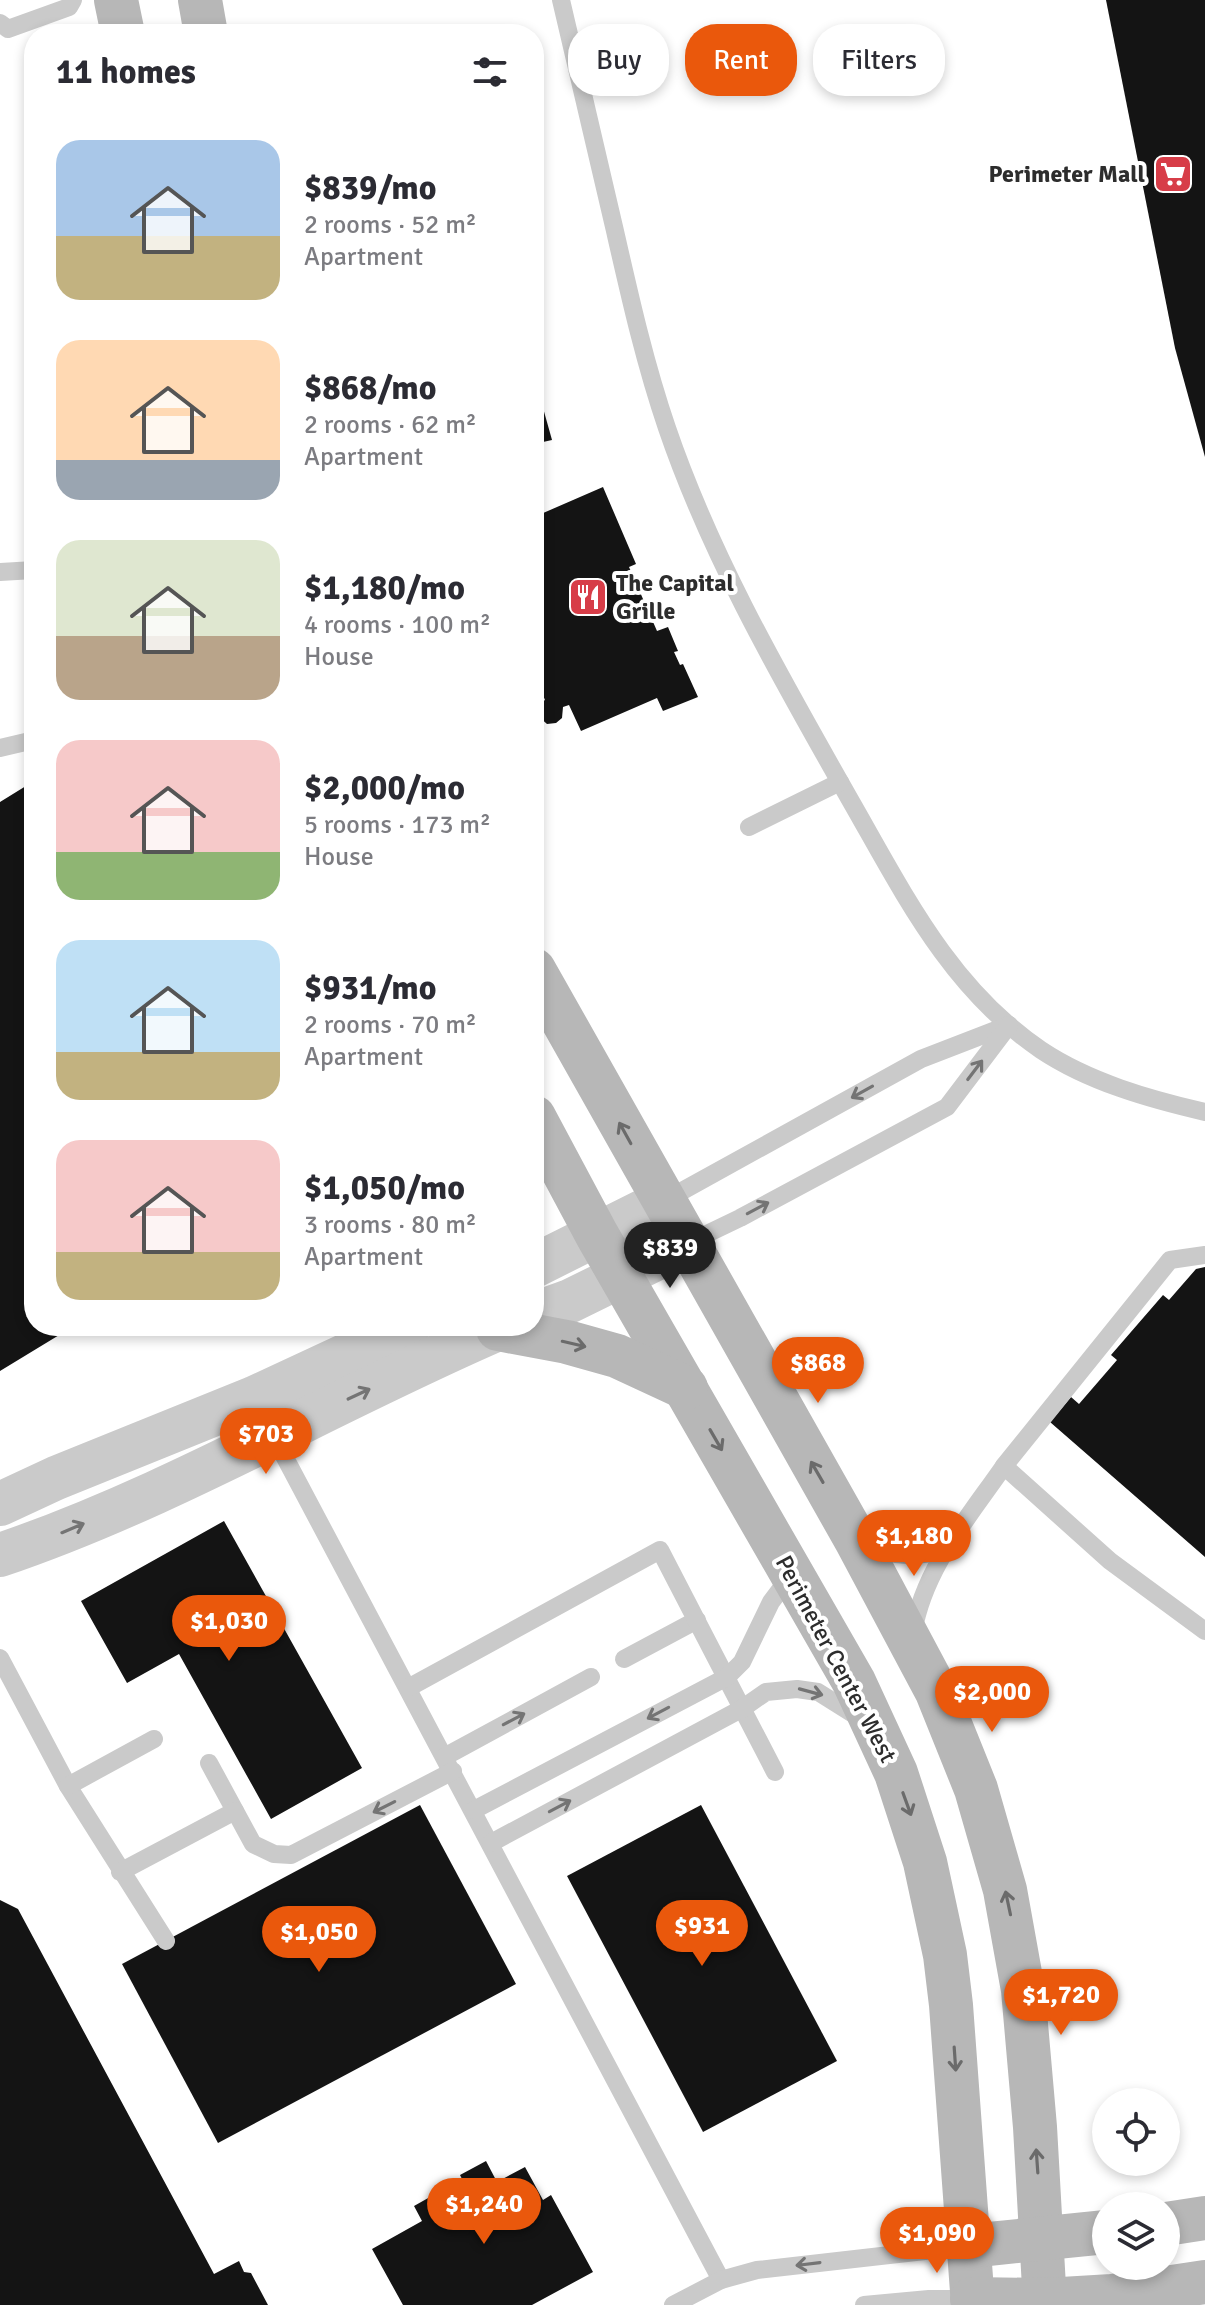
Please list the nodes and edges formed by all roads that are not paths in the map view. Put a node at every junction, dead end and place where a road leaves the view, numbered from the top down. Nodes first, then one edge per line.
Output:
1 (73, 0) edge
2 (116, 0) edge
3 (200, 0) edge
4 (561, 0) edge
5 (0, 23) edge
6 (121, 24) edge
7 (204, 24) edge
8 (24, 571) edge
9 (0, 572) edge
10 (24, 742) edge
11 (0, 748) edge
12 (840, 782) junction
13 (749, 827) dead end
14 (544, 988) edge
15 (1009, 1025) junction
16 (1205, 1112) edge
17 (544, 1137) edge
18 (664, 1201) junction
19 (597, 1235) junction
20 (688, 1243) junction
21 (1205, 1255) edge
22 (544, 1261) edge
23 (621, 1276) junction
24 (544, 1311) edge
25 (544, 1334) edge
26 (387, 1336) edge
27 (484, 1336) edge
28 (686, 1388) junction
29 (273, 1435) junction
30 (1004, 1466) junction
31 (0, 1504) edge
32 (856, 1540) junction
33 (944, 1551) junction
34 (0, 1555) edge
35 (793, 1572) junction
36 (697, 1620) junction
37 (1205, 1631) edge
38 (913, 1648) junction
39 (0, 1658) edge
40 (624, 1659) dead end
41 (591, 1677) dead end
42 (727, 1677) junction
43 (408, 1688) junction
44 (743, 1708) junction
45 (876, 1727) junction
46 (154, 1739) dead end
47 (209, 1763) dead end
48 (449, 1764) junction
49 (775, 1772) dead end
50 (68, 1786) junction
51 (474, 1810) junction
52 (235, 1811) junction
53 (491, 1843) junction
54 (120, 1872) junction
55 (166, 1941) dead end
56 (1205, 2218) edge
57 (1180, 2222) edge
58 (1092, 2234) edge
59 (1042, 2239) junction
60 (969, 2246) junction
61 (721, 2280) junction
62 (1205, 2282) edge
63 (972, 2302) edge
64 (1045, 2303) edge
65 (673, 2305) edge
66 (864, 2305) edge

1 - 5 lane
2 - 6 main road
3 - 7 main road
4 - 12 lane
8 - 9 lane
10 - 11 lane
12 - 13 lane
12 - 15 lane
18 -> 14 main road
15 - 16 lane
15 -> 18 lane
20 -> 15 lane
17 - 19 main road, Perimeter Center West
18 - 19 street
18 - 20 main road
19 - 22 street
19 - 23 main road, Perimeter Center West
20 - 23 street
32 -> 20 main road
21 - 30 lane
23 - 24 street
23 - 28 main road, Perimeter Center West
25 -> 28 main road
26 - 31 street
29 -> 27 street
28 -> 35 main road, Perimeter Center West
34 -> 29 street
29 - 43 lane
30 - 33 lane
30 - 37 lane
32 - 33 lane
32 - 38 main road
33 - 38 lane
35 - 42 lane
35 - 45 main road, Perimeter Center West
36 - 40 lane
36 - 42 lane
36 - 43 lane
59 -> 38 main road
39 - 50 lane
48 -> 41 lane
42 - 44 lane
42 -> 51 lane
43 - 48 lane
44 -> 45 lane
44 - 49 lane
53 -> 44 lane
45 -> 60 main road, Perimeter Center West
46 - 50 lane
47 - 52 lane
48 - 51 lane
48 -> 52 lane
50 - 54 lane
51 - 53 lane
52 - 54 lane
53 - 61 lane
54 - 55 lane
56 - 57 main road
58 - 59 main road
59 - 60 main road
59 - 64 main road
60 -> 61 lane
60 - 63 main road, Perimeter Center West
61 - 65 lane
62 - 64 main road
63 - 64 main road
63 - 66 lane

